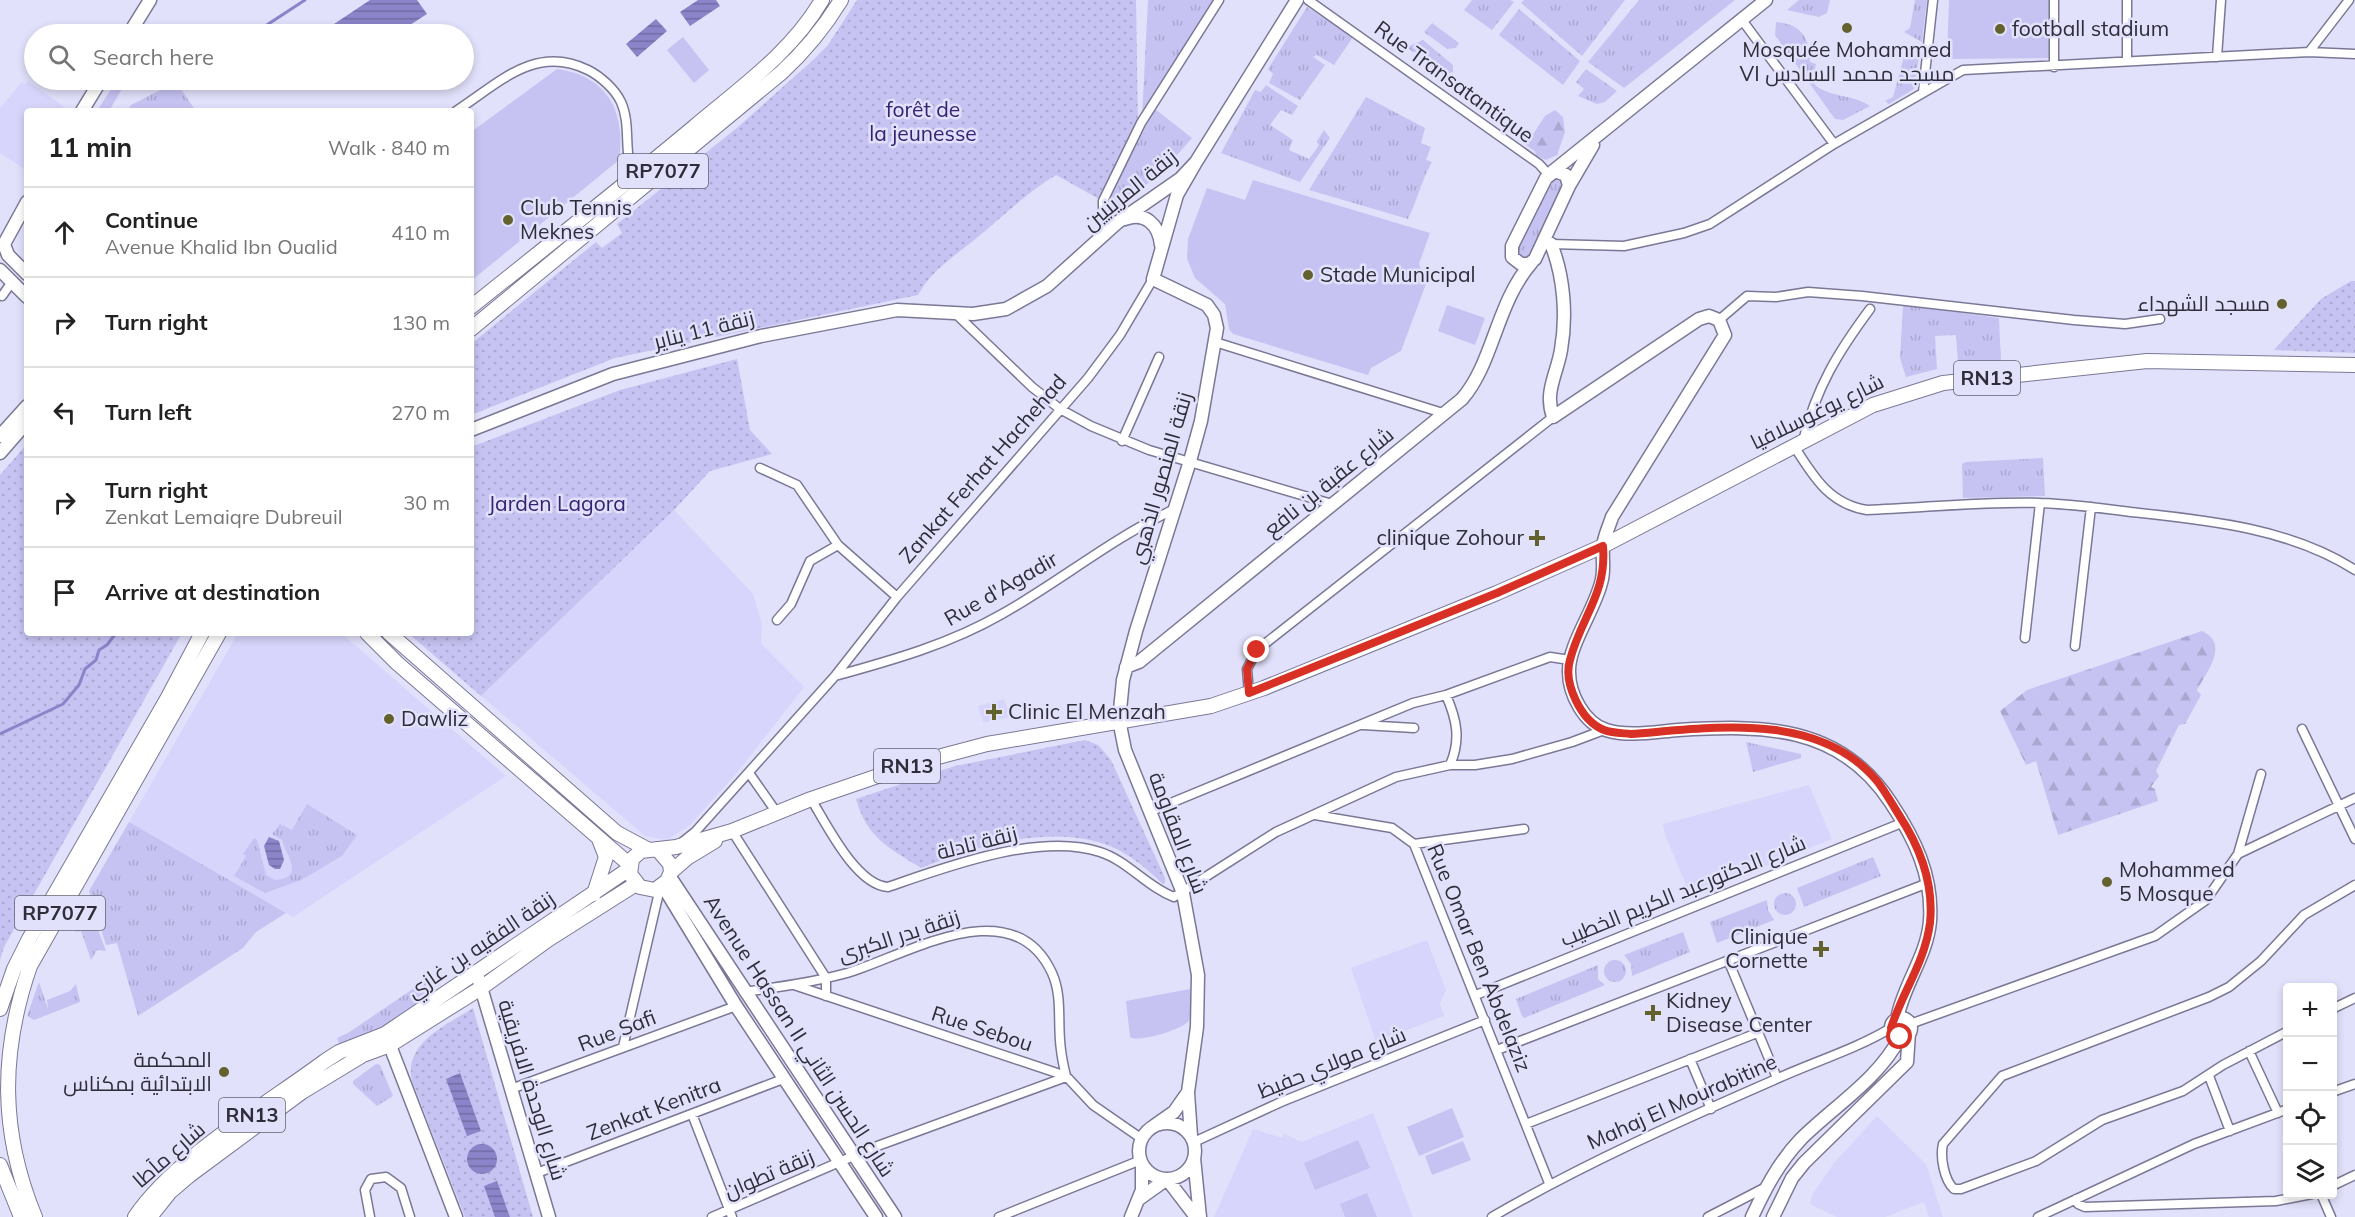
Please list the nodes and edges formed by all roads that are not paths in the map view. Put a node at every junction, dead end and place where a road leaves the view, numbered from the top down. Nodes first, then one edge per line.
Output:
1 (150, 0) edge
2 (822, 0) edge
3 (841, 0) edge
4 (1219, 0) edge
5 (1297, 0) edge
6 (1308, 0) edge
7 (1766, 0) edge
8 (1933, 0) edge
9 (2054, 0) edge
10 (2127, 0) edge
11 (2221, 0) edge
12 (2349, 0) edge
13 (1742, 20) junction
14 (135, 24) edge
15 (2309, 52) junction
16 (2355, 54) edge
17 (2217, 57) junction
18 (2127, 61) junction
19 (2054, 67) junction
20 (95, 90) edge
21 (1923, 92) junction
22 (84, 108) edge
23 (461, 108) edge
24 (1599, 137) junction
25 (1834, 144) junction
26 (1196, 162) junction
27 (1550, 173) junction
28 (639, 183) junction
29 (1569, 186) junction
30 (24, 207) edge
31 (1117, 223) junction
32 (1547, 242) junction
33 (2, 244) edge
34 (1161, 249) junction
35 (1511, 254) junction
36 (1532, 261) junction
37 (0, 270) edge
38 (24, 271) edge
39 (1153, 279) junction
40 (12, 282) junction
41 (1511, 291) junction
42 (24, 294) edge
43 (2, 296) dead end
44 (474, 305) edge
45 (1870, 309) dead end
46 (955, 314) junction
47 (2160, 319) dead end
48 (1719, 320) junction
49 (474, 326) edge
50 (1215, 342) junction
51 (1159, 357) dead end
52 (2355, 365) edge
53 (24, 409) edge
54 (1060, 409) junction
55 (1446, 414) junction
56 (1553, 417) junction
57 (24, 425) edge
58 (474, 429) edge
59 (0, 436) edge
60 (1122, 441) junction
61 (1798, 443) junction
62 (0, 453) edge
63 (1190, 461) junction
64 (760, 468) dead end
65 (2040, 503) junction
66 (1332, 504) junction
67 (2091, 507) junction
68 (1175, 509) junction
69 (838, 545) junction
70 (1603, 546) junction
71 (2355, 570) edge
72 (897, 597) junction
73 (777, 620) dead end
74 (200, 636) edge
75 (217, 636) edge
76 (371, 636) edge
77 (392, 636) edge
78 (2025, 638) dead end
79 (2075, 646) dead end
80 (1569, 660) junction
81 (1126, 667) junction
82 (835, 676) junction
83 (1249, 693) junction
84 (1446, 695) junction
85 (1119, 720) junction
86 (1359, 725) junction
87 (1414, 728) dead end
88 (2302, 729) dead end
89 (1604, 730) junction
90 (1450, 765) junction
91 (749, 772) junction
92 (2261, 774) dead end
93 (2355, 798) edge
94 (811, 799) junction
95 (2339, 806) junction
96 (1149, 812) junction
97 (777, 813) junction
98 (1315, 815) junction
99 (1904, 822) junction
100 (1524, 829) dead end
101 (732, 831) junction
102 (598, 837) junction
103 (2355, 839) edge
104 (1414, 844) junction
105 (676, 847) junction
106 (653, 849) junction
107 (2238, 854) junction
108 (630, 867) junction
109 (666, 881) junction
110 (1928, 883) junction
111 (636, 884) junction
112 (2355, 885) edge
113 (596, 892) junction
114 (1183, 892) junction
115 (1728, 960) junction
116 (477, 974) junction
117 (826, 978) junction
118 (794, 985) junction
119 (481, 988) junction
120 (744, 992) junction
121 (1476, 995) junction
122 (826, 996) junction
123 (2355, 998) edge
124 (736, 1006) junction
125 (2337, 1007) edge
126 (0, 1009) edge
127 (1485, 1020) junction
128 (1901, 1028) junction
129 (1757, 1032) junction
130 (2283, 1034) edge
131 (387, 1040) junction
132 (623, 1047) junction
133 (1497, 1050) junction
134 (2249, 1051) junction
135 (1690, 1059) junction
136 (1066, 1076) junction
137 (2209, 1076) junction
138 (1777, 1078) junction
139 (783, 1079) junction
140 (2355, 1084) edge
141 (511, 1089) junction
142 (2335, 1091) edge
143 (1188, 1092) junction
144 (1711, 1109) junction
145 (2283, 1111) edge
146 (2278, 1113) junction
147 (692, 1114) junction
148 (1526, 1124) junction
149 (1154, 1125) junction
150 (2230, 1131) junction
151 (1142, 1139) junction
152 (1192, 1139) junction
153 (854, 1156) junction
154 (1194, 1158) junction
155 (1142, 1162) junction
156 (840, 1163) junction
157 (0, 1165) edge
158 (537, 1173) junction
159 (2355, 1175) edge
160 (1167, 1179) junction
161 (1549, 1183) junction
162 (2337, 1184) edge
163 (1766, 1187) junction
164 (1139, 1199) junction
165 (2076, 1199) junction
166 (2286, 1199) edge
167 (2323, 1199) edge
168 (731, 1214) edge
169 (1010, 1215) edge
170 (21, 1217) edge
171 (35, 1217) edge
172 (135, 1217) edge
173 (150, 1217) edge
174 (370, 1217) edge
175 (410, 1217) edge
176 (456, 1217) edge
177 (549, 1217) edge
178 (712, 1217) edge
179 (876, 1217) edge
180 (895, 1217) edge
181 (999, 1217) edge
182 (1131, 1217) edge
183 (1198, 1217) edge
184 (1492, 1217) edge
185 (1707, 1217) edge
186 (1752, 1217) edge
187 (1773, 1217) edge
188 (2038, 1217) edge
189 (2331, 1217) edge

1 - 14 main road
2 - 28 main road, RP7077
3 - 28 main road, RP7077
4 - 31 street
5 - 26 main road, زنقة المرينيين
6 - 27 street, Rue Transatantique
7 - 13 main road
8 - 21 street
9 - 19 street
10 - 18 street
11 - 17 street
12 - 15 street
13 - 24 main road
13 - 25 street
15 - 16 street
15 - 17 street
17 - 18 street
18 - 19 street
19 - 21 street
20 - 22 main road
21 - 25 street
23 - 28 street
24 - 27 main road
24 - 29 main road
25 - 32 street
26 - 31 main road, زنقة المرينيين
26 - 34 main road, Zankat Ferhat Hachehad
27 - 29 main road
27 - 35 main road
28 - 44 main road, RP7077
28 - 49 main road, RP7077
29 - 32 main road
30 - 33 main road
31 - 34 main road
31 - 46 main road, زنقة المرينيين
32 - 36 main road
32 - 56 main road
33 - 38 main road
34 - 39 main road, Zankat Ferhat Hachehad
35 - 36 main road
35 - 41 main road
36 - 41 main road
37 - 40 main road
39 - 50 main road, زنقة المنصور الذهبي
39 - 54 street, Zankat Ferhat Hachehad
40 - 42 main road
40 - 43 street
41 - 55 main road, شارع عقبة بن نافع
45 - 61 street
46 - 54 street
46 - 58 main road, زنقة 11 يناير
47 - 48 street
48 - 56 main road
48 - 70 main road
50 - 55 street
50 - 63 main road, زنقة المنصور الذهبي
51 - 60 street
52 - 61 main road, شارع يوغوسلافيا / RN13
53 - 59 main road
54 - 60 street
54 - 72 street, Zankat Ferhat Hachehad
55 - 66 main road, شارع عقبة بن نافع
56 - 83 street
57 - 62 main road
60 - 63 street
61 - 65 street
61 - 70 main road, شارع يوغوسلافيا / RN13
63 - 66 street
63 - 68 main road, زنقة المنصور الذهبي
64 - 69 street
65 - 67 street
65 - 78 street
66 - 81 main road, شارع عقبة بن نافع
67 - 71 street
67 - 79 street
68 - 81 main road, زنقة المنصور الذهبي
68 - 82 street, Rue d'Agadir
69 - 72 street
69 - 73 street
70 - 80 main road
70 - 83 main road, RN13
72 - 82 street, Zankat Ferhat Hachehad
74 - 126 main road, RP7077
75 - 171 main road, RP7077
76 - 102 main road
77 - 106 main road
80 - 84 street
80 - 89 main road
81 - 85 main road, زنقة المنصور الذهبي
82 - 91 street, Zankat Ferhat Hachehad
83 - 85 main road, RN13
84 - 86 street
84 - 90 street
85 - 94 main road, RN13
85 - 96 main road, شارع المقاومة
86 - 87 street
86 - 96 street
88 - 95 street
89 - 90 street
89 - 99 main road
90 - 98 street
91 - 97 street
91 - 105 street, Zankat Ferhat Hachehad
92 - 107 street
93 - 95 street
94 - 97 main road, RN13
94 - 114 street, زنقة تادلة
95 - 103 street
95 - 107 street
96 - 114 main road, شارع المقاومة
97 - 101 main road, RN13
98 - 104 street, Rue Omar Ben Abdelaziz
98 - 114 street
99 - 110 main road
99 - 121 street, شارع الدكتورعبد الكريم الخطيب
100 - 104 street
101 - 105 main road, RN13
101 - 109 main road, RN13
101 - 117 street
102 - 108 main road
102 - 113 main road
104 - 121 street, Rue Omar Ben Abdelaziz
105 - 106 main road, RN13
106 - 108 main road, RN13
106 - 109 main road
107 - 128 street, Mahaj El Mourabitine
108 - 111 main road
108 - 113 main road, RN13
109 - 111 main road
109 - 120 main road, Avenue Hassan II شارع الحسن الثاني
109 - 124 main road, Avenue Hassan II شارع الحسن الثاني
109 - 132 street
110 - 115 street
110 - 128 main road
111 - 119 main road, RN13
112 - 137 street
113 - 116 main road, زنقة الفقيه بن غازي / RN13
114 - 143 main road, شارع المقاومة
115 - 129 street
115 - 133 street
116 - 119 main road, شارع الوحدة الافريقية
116 - 131 main road, زنقة الفقيه بن غازي / RN13
117 - 118 street, زنقة بدر الكبرى
117 - 122 street
117 - 136 street, زنقة بدر الكبرى
118 - 120 street, زنقة بدر الكبرى
118 - 122 street, Rue Sebou
119 - 131 main road, RN13
119 - 141 main road, شارع الوحدة الافريقية
120 - 153 main road, Avenue Hassan II شارع الحسن الثاني
121 - 127 street, Rue Omar Ben Abdelaziz
122 - 136 street, Rue Sebou
123 - 125 street
124 - 132 street, Rue Safi
124 - 139 main road, Avenue Hassan II شارع الحسن الثاني
127 - 133 street, Rue Omar Ben Abdelaziz
127 - 152 street, شارع مولاي حفيظ
128 - 138 street, Mahaj El Mourabitine
128 - 163 main road
128 - 187 main road
129 - 135 street
129 - 138 street
130 - 134 street
131 - 172 main road, شارع مآطا / RN13
131 - 173 main road, RN13
131 - 176 main road
132 - 141 street, Rue Safi
133 - 148 street, Rue Omar Ben Abdelaziz
134 - 137 street
134 - 146 street
135 - 144 street
135 - 148 street
136 - 151 street, Rue Sebou
136 - 153 street, زنقة تطوان
137 - 150 street
138 - 144 street, Mahaj El Mourabitine
139 - 147 street, Zenkat Kenitra
139 - 156 main road, Avenue Hassan II شارع الحسن الثاني
140 - 142 street
141 - 158 main road, شارع الوحدة الافريقية
143 - 149 main road
143 - 152 main road, شارع المقاومة
144 - 161 street, Mahaj El Mourabitine
145 - 146 street
146 - 150 street
147 - 158 street, Zenkat Kenitra
147 - 168 street
148 - 161 street, Rue Omar Ben Abdelaziz
149 - 151 main road
149 - 152 main road
150 - 165 street
151 - 155 main road
152 - 154 main road
153 - 156 street, زنقة تطوان
153 - 180 main road, Avenue Hassan II شارع الحسن الثاني
154 - 160 main road
154 - 183 main road
155 - 160 main road
155 - 164 main road
155 - 169 street
156 - 168 street, زنقة تطوان
156 - 179 main road, Avenue Hassan II شارع الحسن الثاني
157 - 170 main road
158 - 177 main road, شارع الوحدة الافريقية
159 - 162 street
160 - 164 main road
160 - 183 main road
161 - 184 street, Mahaj El Mourabitine
163 - 185 street
163 - 186 main road
164 - 182 main road
165 - 166 street
165 - 188 street
167 - 189 street
168 - 178 street, زنقة تطوان
169 - 181 street
174 - 175 street

